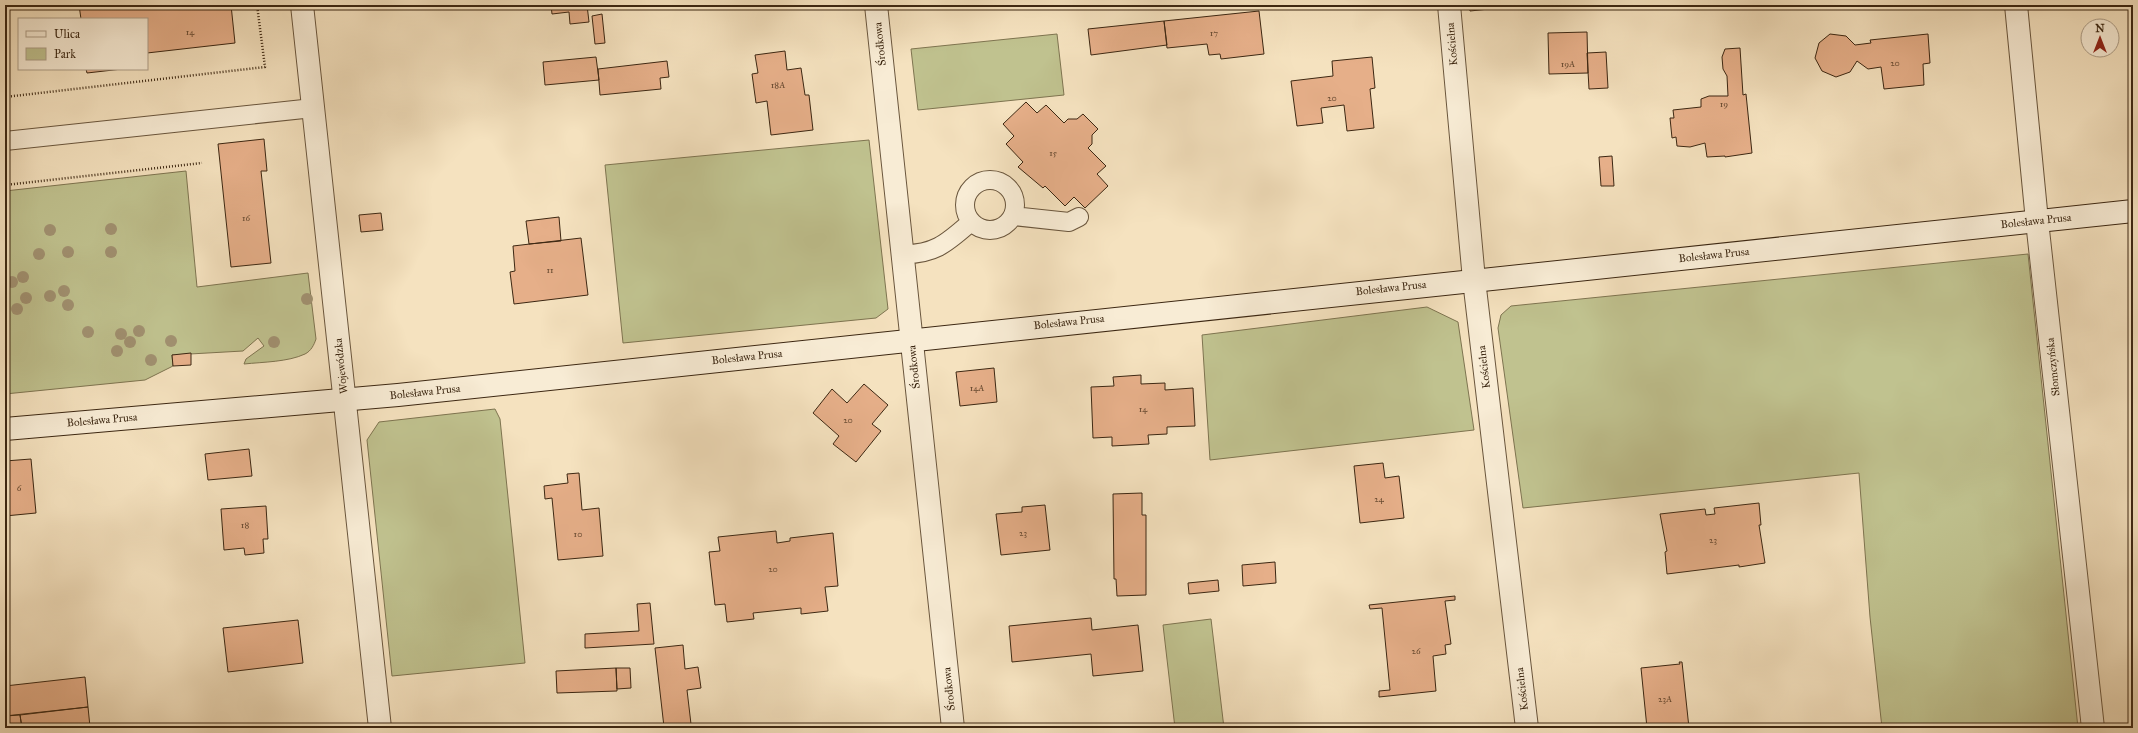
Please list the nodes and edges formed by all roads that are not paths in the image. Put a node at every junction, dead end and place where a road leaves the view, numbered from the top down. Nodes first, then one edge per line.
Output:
1 (302, 5) edge
2 (876, 5) edge
3 (1449, 5) edge
4 (2016, 5) edge
5 (313, 108) junction
6 (5, 141) edge
7 (2133, 211) edge
8 (1013, 216) junction
9 (1079, 217) dead end
10 (2037, 221) junction
11 (971, 222) junction
12 (902, 254) junction
13 (1474, 280) junction
14 (912, 339) junction
15 (345, 400) junction
16 (5, 429) edge
17 (380, 728) edge
18 (953, 728) edge
19 (1527, 728) edge
20 (2093, 728) edge

1 - 5 street, Wojewódzka
2 - 12 street, Środkowa
3 - 13 street, Kościelna
4 - 10 street, Słomczyńska
5 - 6 lane
5 - 15 street, Wojewódzka
7 - 10 street, Bolesława Prusa
8 - 9 lane
8 - 11 lane
8 - 11 lane
10 - 13 street, Bolesława Prusa
10 - 20 street, Słomczyńska
11 - 12 lane
12 - 14 street, Środkowa
13 - 14 street, Bolesława Prusa
13 - 19 street, Kościelna
14 - 15 street, Bolesława Prusa
14 - 18 street, Środkowa
15 - 16 street, Bolesława Prusa
15 - 17 street, Wojewódzka

